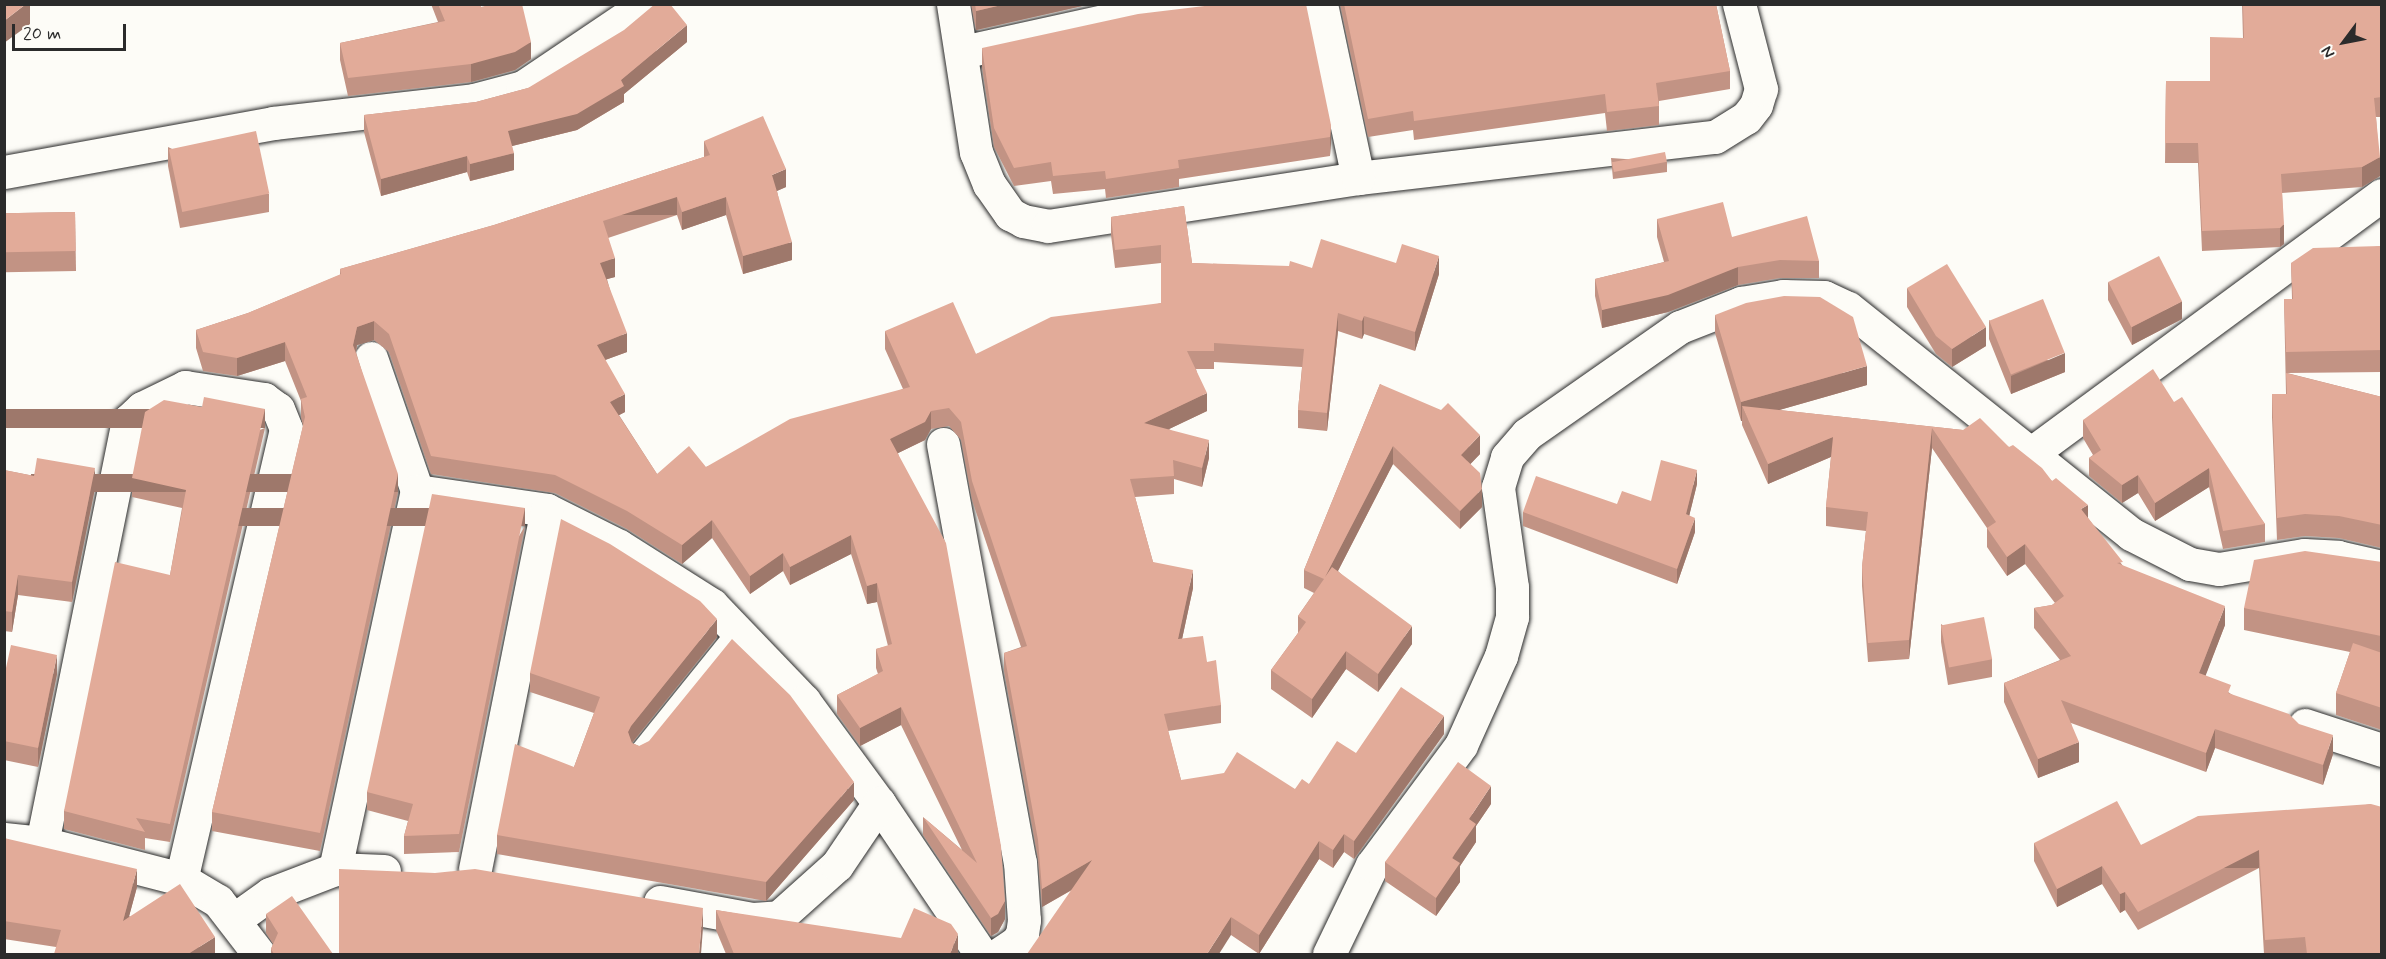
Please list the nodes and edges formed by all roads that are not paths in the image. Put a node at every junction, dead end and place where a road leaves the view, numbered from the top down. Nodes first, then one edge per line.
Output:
1 (645, 4) edge
2 (953, 4) edge
3 (1224, 4) edge
4 (1321, 4) edge
5 (1739, 4) edge
6 (1134, 9) edge
7 (962, 52) junction
8 (4, 172) edge
9 (1358, 178) junction
10 (2382, 195) edge
11 (371, 358) dead end
12 (943, 444) dead end
13 (2029, 455) junction
14 (417, 491) junction
15 (547, 510) junction
16 (2382, 567) edge
17 (736, 633) junction
18 (2305, 725) edge
19 (2382, 750) edge
20 (640, 752) edge
21 (879, 803) junction
22 (4, 839) edge
23 (42, 843) junction
24 (335, 869) junction
25 (414, 873) edge
26 (509, 875) edge
27 (181, 879) junction
28 (625, 896) edge
29 (235, 919) junction
30 (259, 954) edge
31 (981, 954) edge
32 (999, 954) edge
33 (1329, 954) edge

1 - 8 street
2 - 7 street
3 - 6 street
4 - 9 street
5 - 9 street
6 - 7 street
7 - 9 street
10 - 13 street
11 - 14 street
12 - 32 street
13 - 16 street
13 - 33 street
14 - 15 street
14 - 24 street
15 - 17 street
15 - 26 street
17 - 20 lane
17 - 21 street
18 - 19 street
21 - 28 street
21 - 31 street
22 - 23 street
23 - 27 street
23 - 27 street
24 - 25 street
24 - 29 street
27 - 29 street
29 - 30 street

